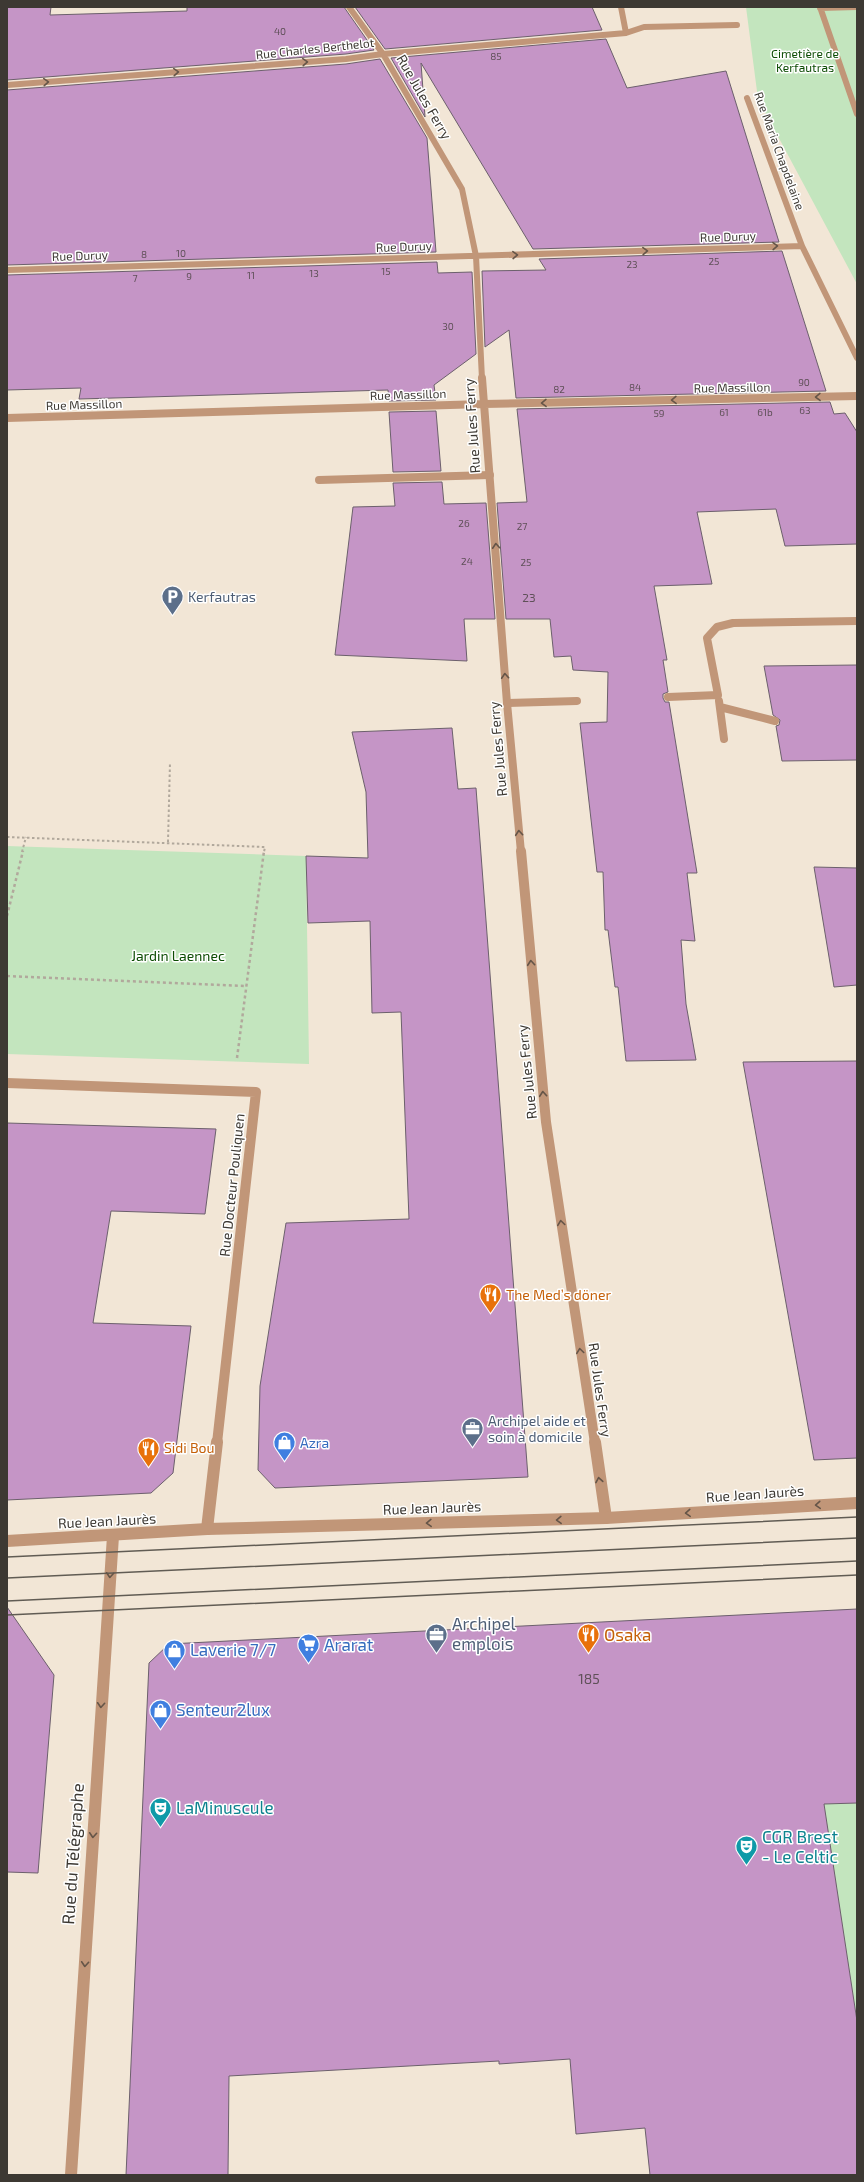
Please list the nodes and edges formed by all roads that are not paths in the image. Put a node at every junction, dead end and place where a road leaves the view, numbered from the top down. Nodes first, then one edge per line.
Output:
1 (349, 7) edge
2 (621, 7) edge
3 (857, 7) edge
4 (820, 8) edge
5 (737, 25) dead end
6 (626, 33) junction
7 (383, 54) junction
8 (7, 85) edge
9 (747, 98) dead end
10 (857, 114) edge
11 (802, 246) junction
12 (476, 256) junction
13 (7, 270) edge
14 (857, 358) edge
15 (857, 396) edge
16 (484, 404) junction
17 (7, 418) edge
18 (490, 475) junction
19 (319, 480) dead end
20 (857, 620) edge
21 (718, 695) junction
22 (668, 697) dead end
23 (577, 700) dead end
24 (507, 703) junction
25 (720, 706) junction
26 (775, 721) dead end
27 (724, 739) dead end
28 (7, 1083) edge
29 (857, 1503) edge
30 (606, 1518) junction
31 (207, 1529) junction
32 (112, 1536) junction
33 (7, 1541) edge
34 (71, 2175) edge

1 - 7 street, Rue Jules Ferry
2 - 6 street
3 - 4 street
4 - 10 street
5 - 6 street
6 - 7 street, Rue Charles Berthelot
8 -> 7 street, Rue Charles Berthelot
7 - 12 street, Rue Jules Ferry
9 - 11 street, Rue Maria Chapdelaine
12 -> 11 street, Rue Duruy
11 - 14 street, Rue Maria Chapdelaine
12 - 13 street, Rue Duruy
12 - 16 street, Rue Jules Ferry
15 -> 16 street, Rue Massillon
16 - 17 street, Rue Massillon
16 - 18 street, Rue Jules Ferry
18 - 19 street
24 -> 18 street, Rue Jules Ferry
20 - 21 street
21 - 22 street
21 - 25 street
23 - 24 street
30 -> 24 street, Rue Jules Ferry
25 - 26 street
25 - 27 street
28 - 31 street, Rue Docteur Pouliquen
29 -> 30 street, Rue Jean Jaurès
30 -> 31 street, Rue Jean Jaurès
31 - 32 street, Rue Jean Jaurès
32 - 33 street, Rue Jean Jaurès
32 -> 34 street, Rue du Télégraphe

